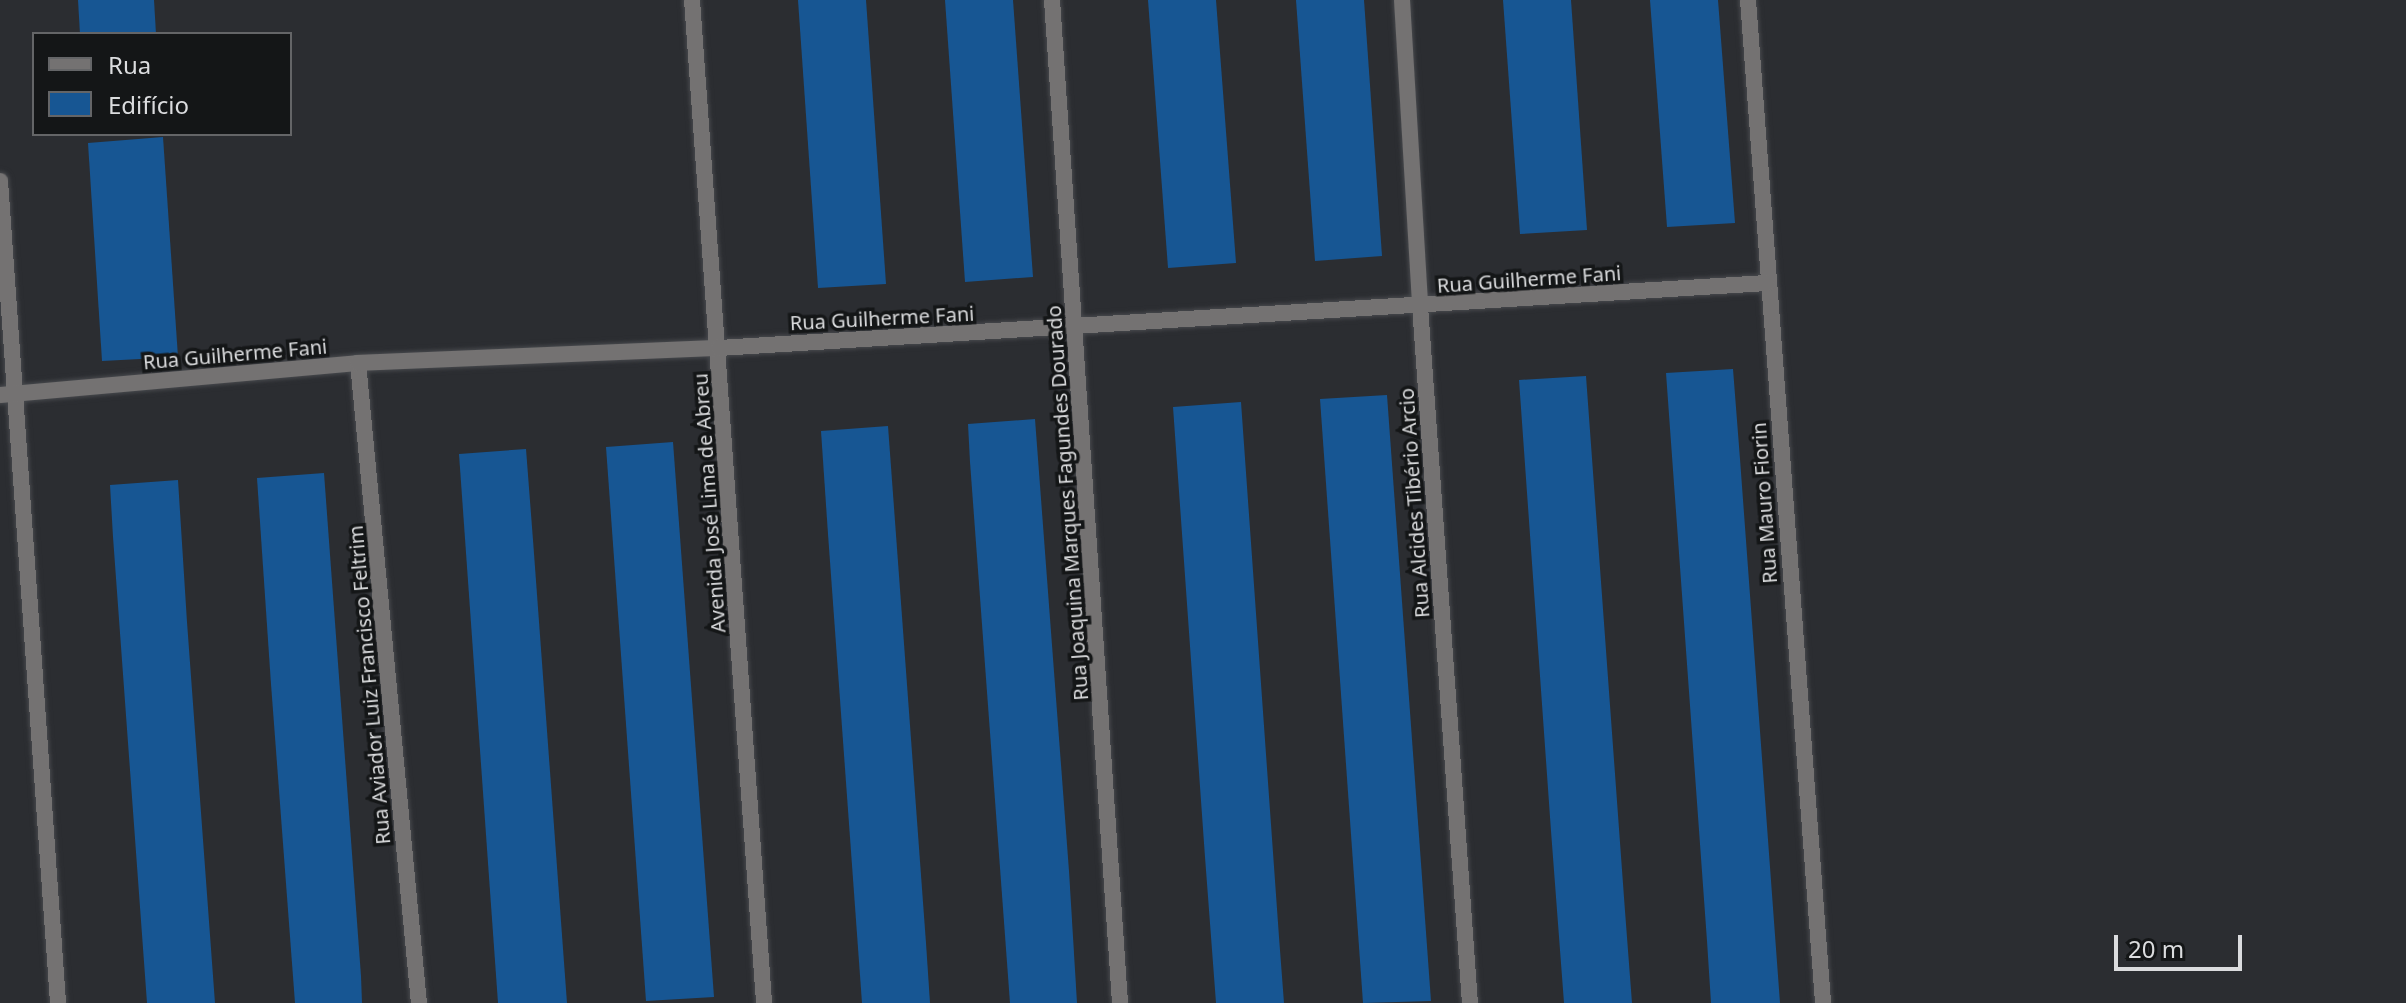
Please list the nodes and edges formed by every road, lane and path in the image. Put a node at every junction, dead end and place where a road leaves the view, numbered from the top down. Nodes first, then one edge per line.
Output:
1 (692, 0) edge
2 (1052, 0) edge
3 (1402, 0) edge
4 (1748, 0) edge
5 (0, 181) edge
6 (1767, 283) junction
7 (1420, 306) junction
8 (1075, 327) junction
9 (719, 348) junction
10 (358, 363) junction
11 (7, 395) edge
12 (58, 1003) edge
13 (419, 1003) edge
14 (764, 1003) edge
15 (1120, 1003) edge
16 (1470, 1003) edge
17 (1823, 1003) edge

1 - 9 street, Avenida José Lima de Abreu
2 - 8 street, Rua Joaquina Marques Fagundes Dourado
3 - 7 street, Rua Alcides Tibério Arcio
4 - 6 street, Rua Mauro Fiorin
5 - 11 street
6 - 7 street, Rua Guilherme Fani
6 - 17 street, Rua Mauro Fiorin
7 - 8 street, Rua Guilherme Fani
7 - 16 street, Rua Alcides Tibério Arcio
8 - 9 street, Rua Guilherme Fani
8 - 15 street, Rua Joaquina Marques Fagundes Dourado
9 - 10 street, Rua Guilherme Fani
9 - 14 street, Avenida José Lima de Abreu
10 - 11 street, Rua Guilherme Fani
10 - 13 street, Rua Aviador Luiz Francisco Feltrim
11 - 12 street

